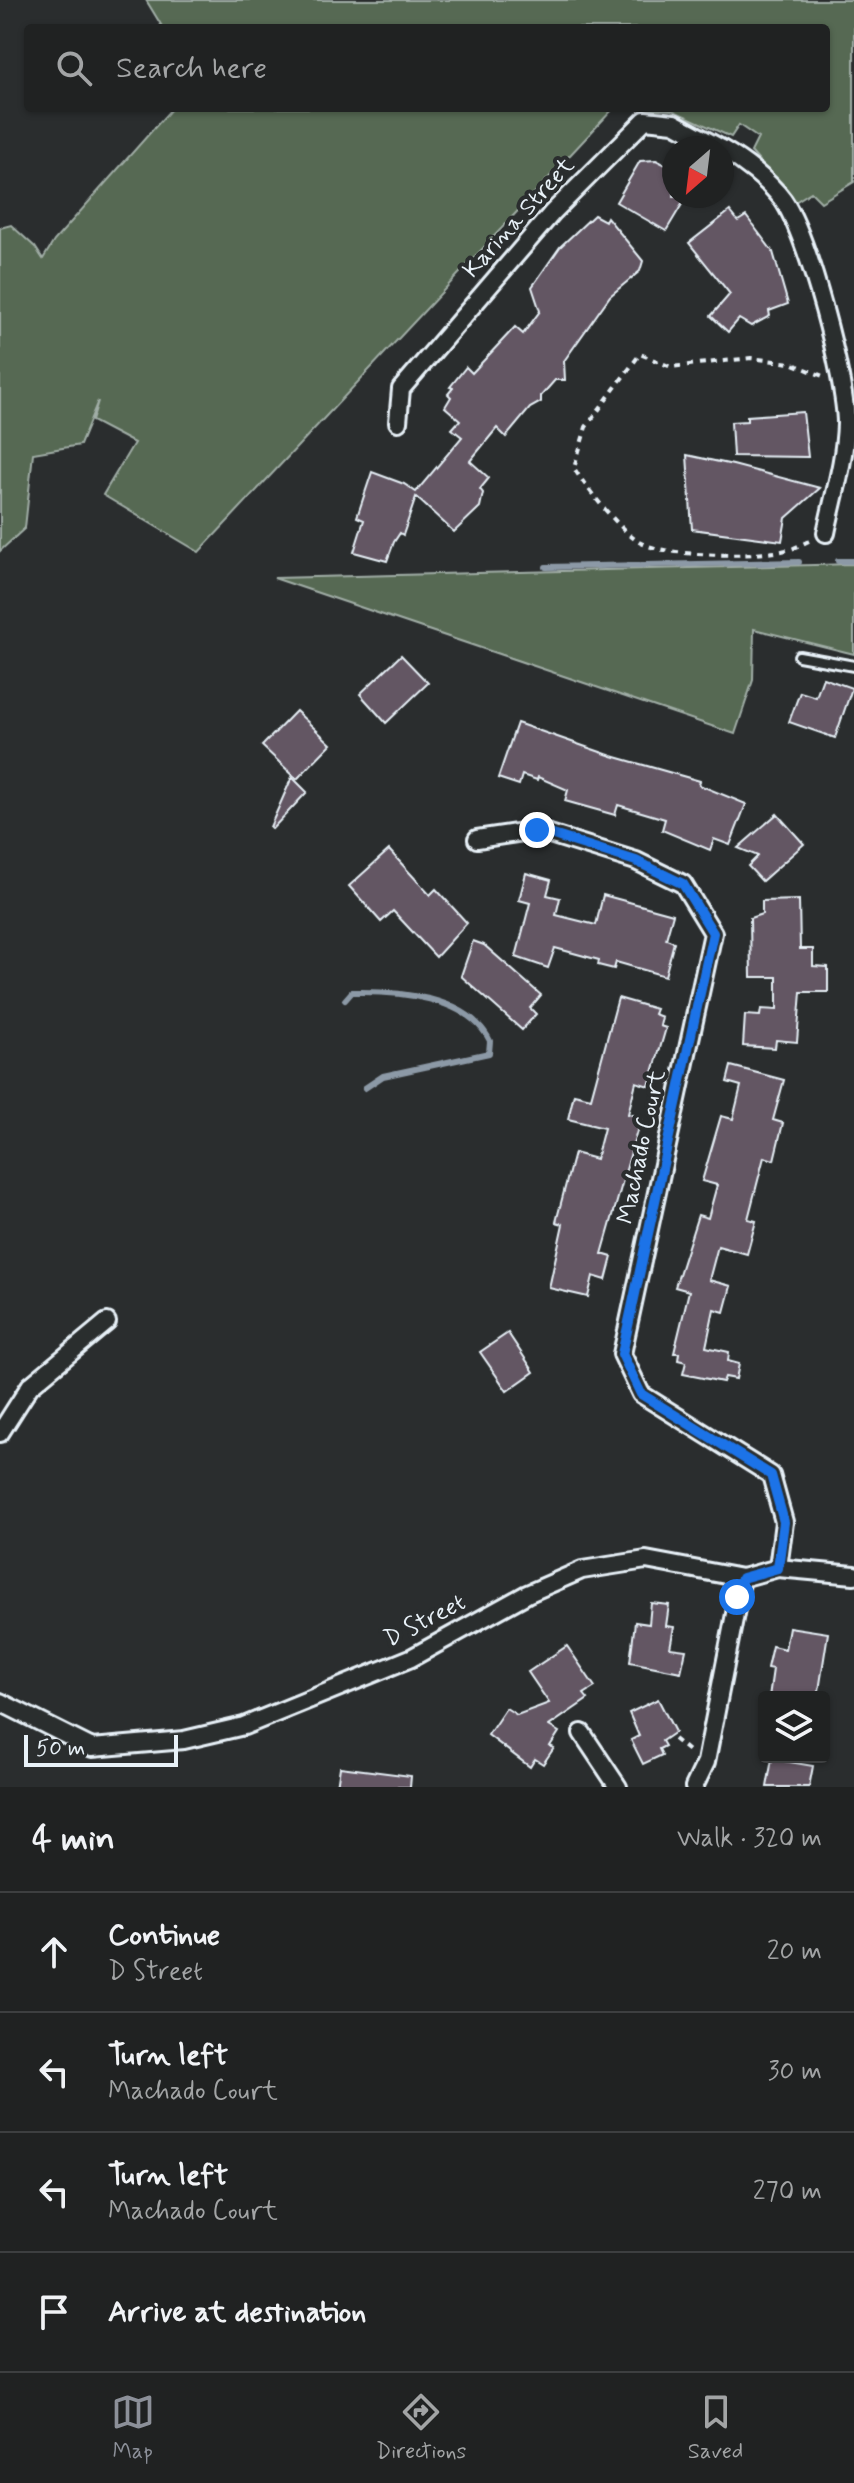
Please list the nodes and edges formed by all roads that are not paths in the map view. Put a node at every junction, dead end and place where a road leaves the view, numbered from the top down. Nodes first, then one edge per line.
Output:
1 (698, 136) edge
2 (734, 155) edge
3 (398, 422) dead end
4 (850, 424) edge
5 (826, 533) road end
6 (799, 656) dead end
7 (854, 666) edge
8 (477, 839) dead end
9 (107, 1322) dead end
10 (0, 1433) edge
11 (778, 1568) junction
12 (854, 1575) edge
13 (742, 1578) junction
14 (0, 1702) edge
15 (582, 1733) dead end
16 (618, 1787) edge
17 (694, 1787) edge

1 - 3 street, Karina Street
2 - 4 street, Karina Street
4 - 5 street, Karina Street
6 - 7 lane
8 - 11 street, Machado Court
9 - 10 street
11 - 12 street
11 - 13 street
13 - 14 street, D Street
13 - 17 street
15 - 16 street

